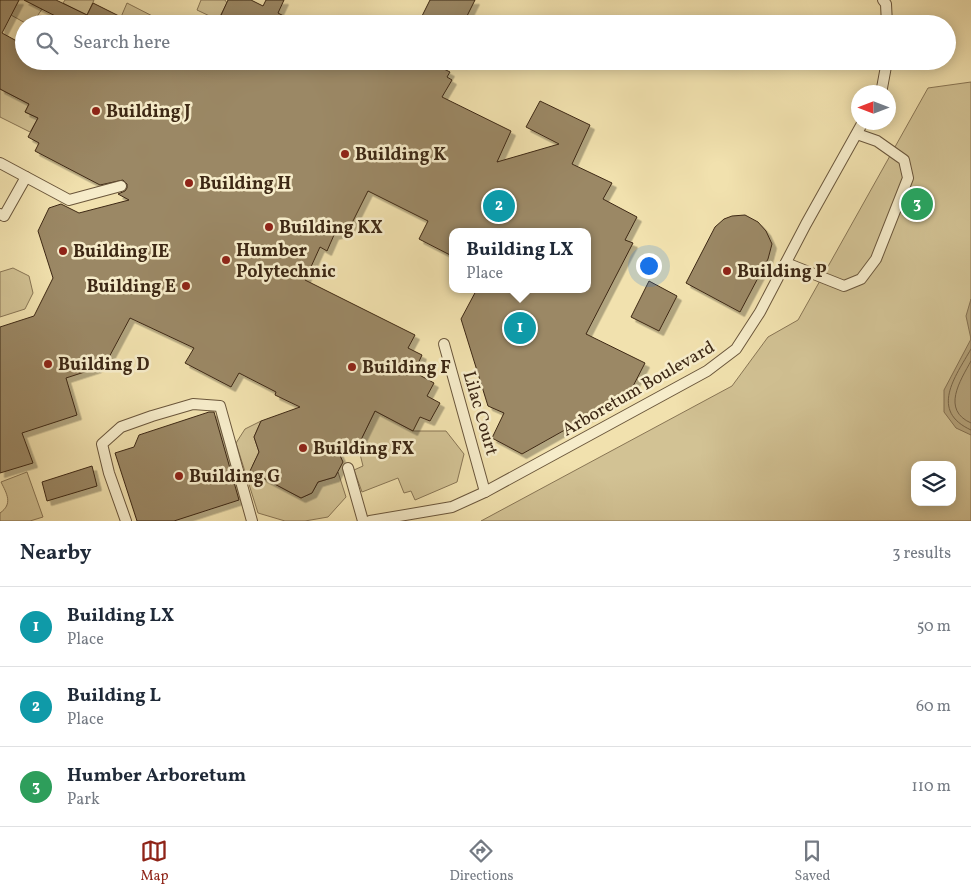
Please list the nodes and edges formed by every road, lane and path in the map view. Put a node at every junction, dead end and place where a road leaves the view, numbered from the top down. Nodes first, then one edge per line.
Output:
1 (883, 0) edge
2 (887, 15) edge
3 (885, 70) edge
4 (882, 85) edge
5 (859, 130) edge
6 (857, 134) junction
7 (0, 163) edge
8 (26, 177) junction
9 (121, 186) dead end
10 (0, 214) edge
11 (786, 264) junction
12 (444, 344) dead end
13 (348, 468) dead end
14 (485, 492) junction
15 (126, 521) edge
16 (252, 521) edge
17 (363, 521) edge
18 (370, 521) edge

1 - 2 lane
3 - 4 lane
5 - 6 lane, Arboretum Boulevard
6 - 11 lane, Arboretum Boulevard
6 - 11 lane
7 - 8 lane
8 - 9 lane
8 - 10 lane
11 - 14 lane, Arboretum Boulevard
12 - 14 lane, Lilac Court
13 - 17 lane
14 - 18 lane, Arboretum Boulevard
15 - 16 lane

